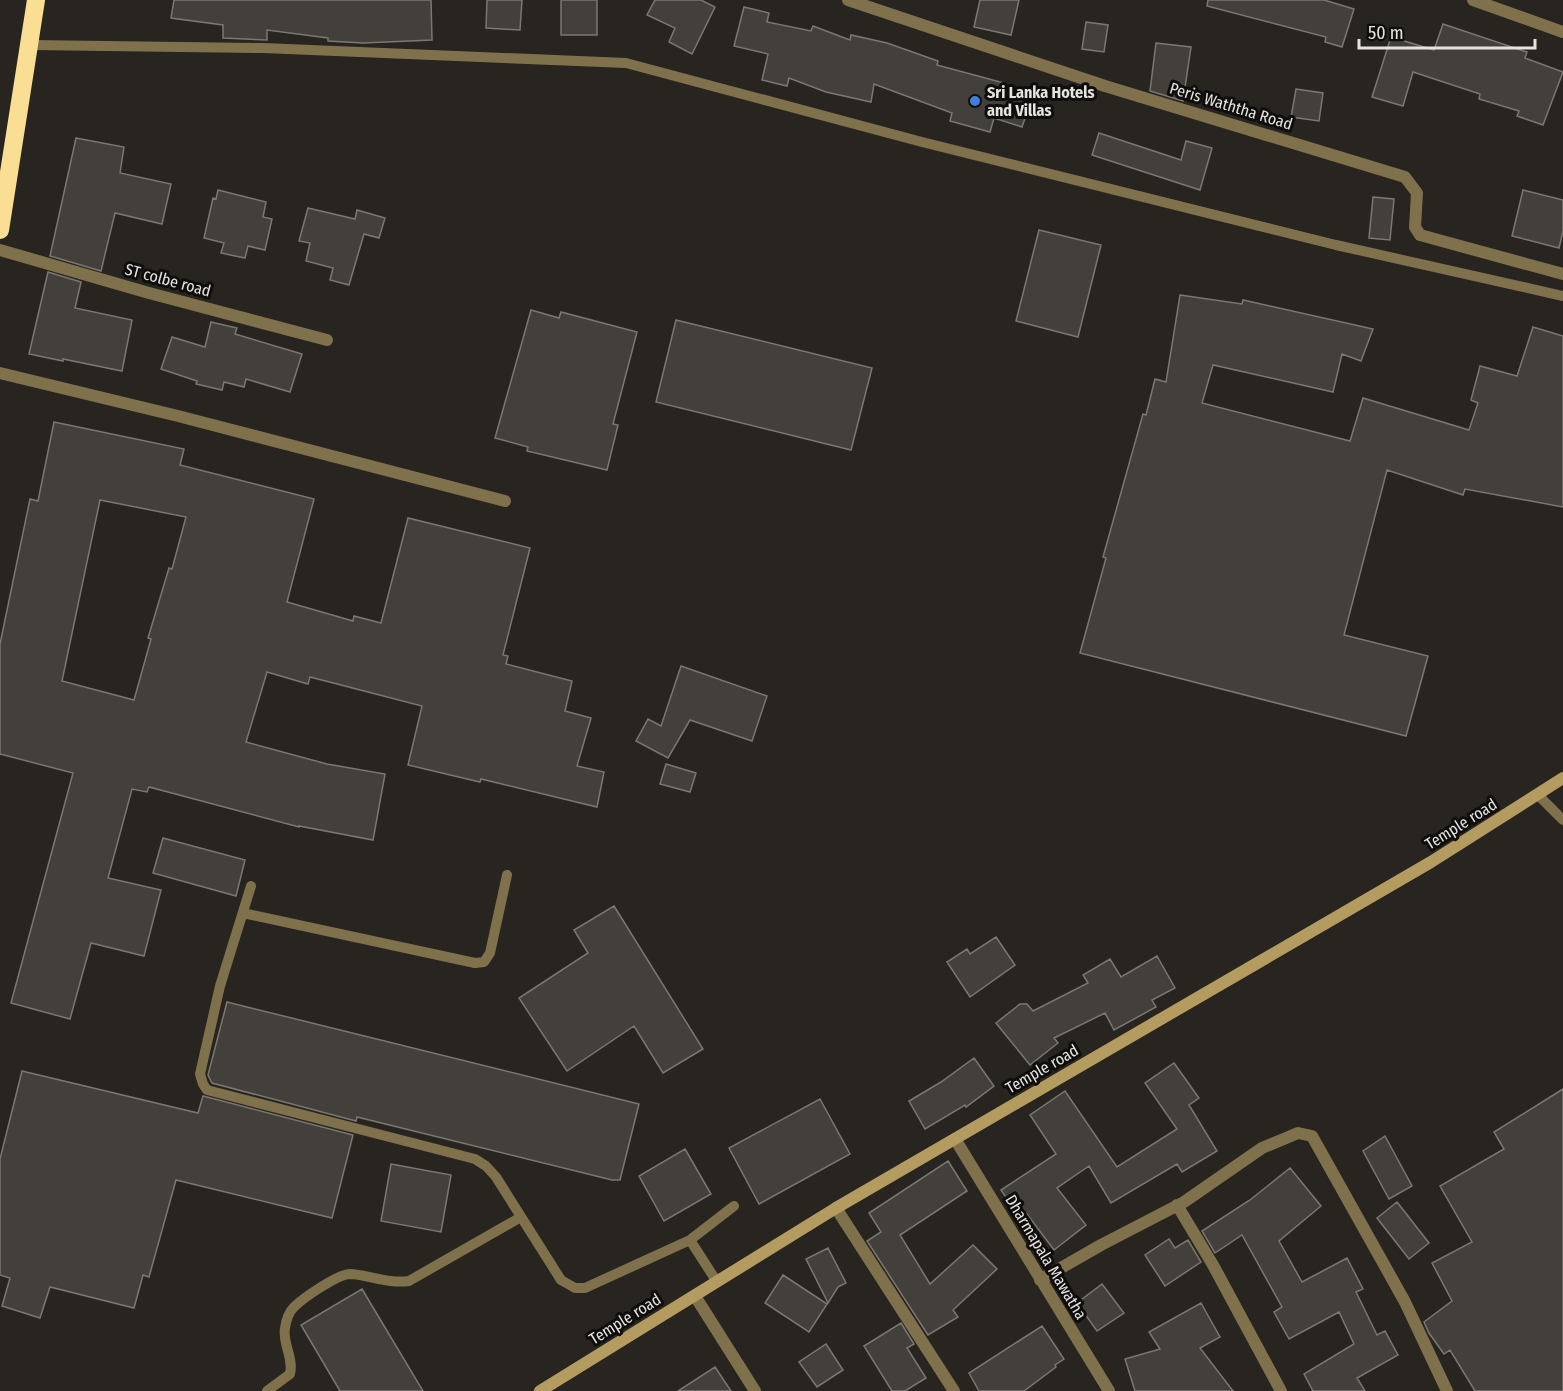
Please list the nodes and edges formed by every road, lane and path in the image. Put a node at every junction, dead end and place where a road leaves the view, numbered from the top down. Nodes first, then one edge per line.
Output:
1 (36, 0) edge
2 (848, 0) edge
3 (1473, 0) edge
4 (1563, 32) edge
5 (31, 45) junction
6 (0, 230) edge
7 (0, 250) edge
8 (1563, 274) edge
9 (1563, 296) edge
10 (327, 340) dead end
11 (0, 373) edge
12 (506, 501) dead end
13 (1563, 778) edge
14 (1538, 795) junction
15 (1563, 820) edge
16 (507, 875) dead end
17 (251, 886) dead end
18 (243, 913) junction
19 (955, 1139) junction
20 (1177, 1205) junction
21 (734, 1206) dead end
22 (836, 1208) junction
23 (521, 1217) junction
24 (690, 1240) junction
25 (1040, 1280) junction
26 (717, 1282) junction
27 (695, 1296) junction
28 (267, 1391) edge
29 (540, 1391) edge
30 (755, 1391) edge
31 (954, 1391) edge
32 (1109, 1391) edge
33 (1281, 1391) edge
34 (1447, 1391) edge

1 - 5 highway
2 - 8 street, Peris Waththa Road
3 - 4 street
5 - 6 highway
5 - 9 lane
7 - 10 street, ST colbe road
11 - 12 street
13 - 14 street, Temple road
14 - 15 lane
14 - 19 street, Temple road
16 - 18 lane
17 - 18 lane
18 - 23 lane
19 - 22 street, Temple road
19 - 25 street, Dharmapala Mawatha
20 - 25 street
20 - 33 street
20 - 34 street
21 - 24 lane
22 - 26 street, Temple road
22 - 31 street
23 - 24 lane
23 - 28 lane
24 - 26 lane
25 - 32 street, Dharmapala Mawatha
26 - 27 street, Temple road
27 - 29 street, Temple road
27 - 30 street

